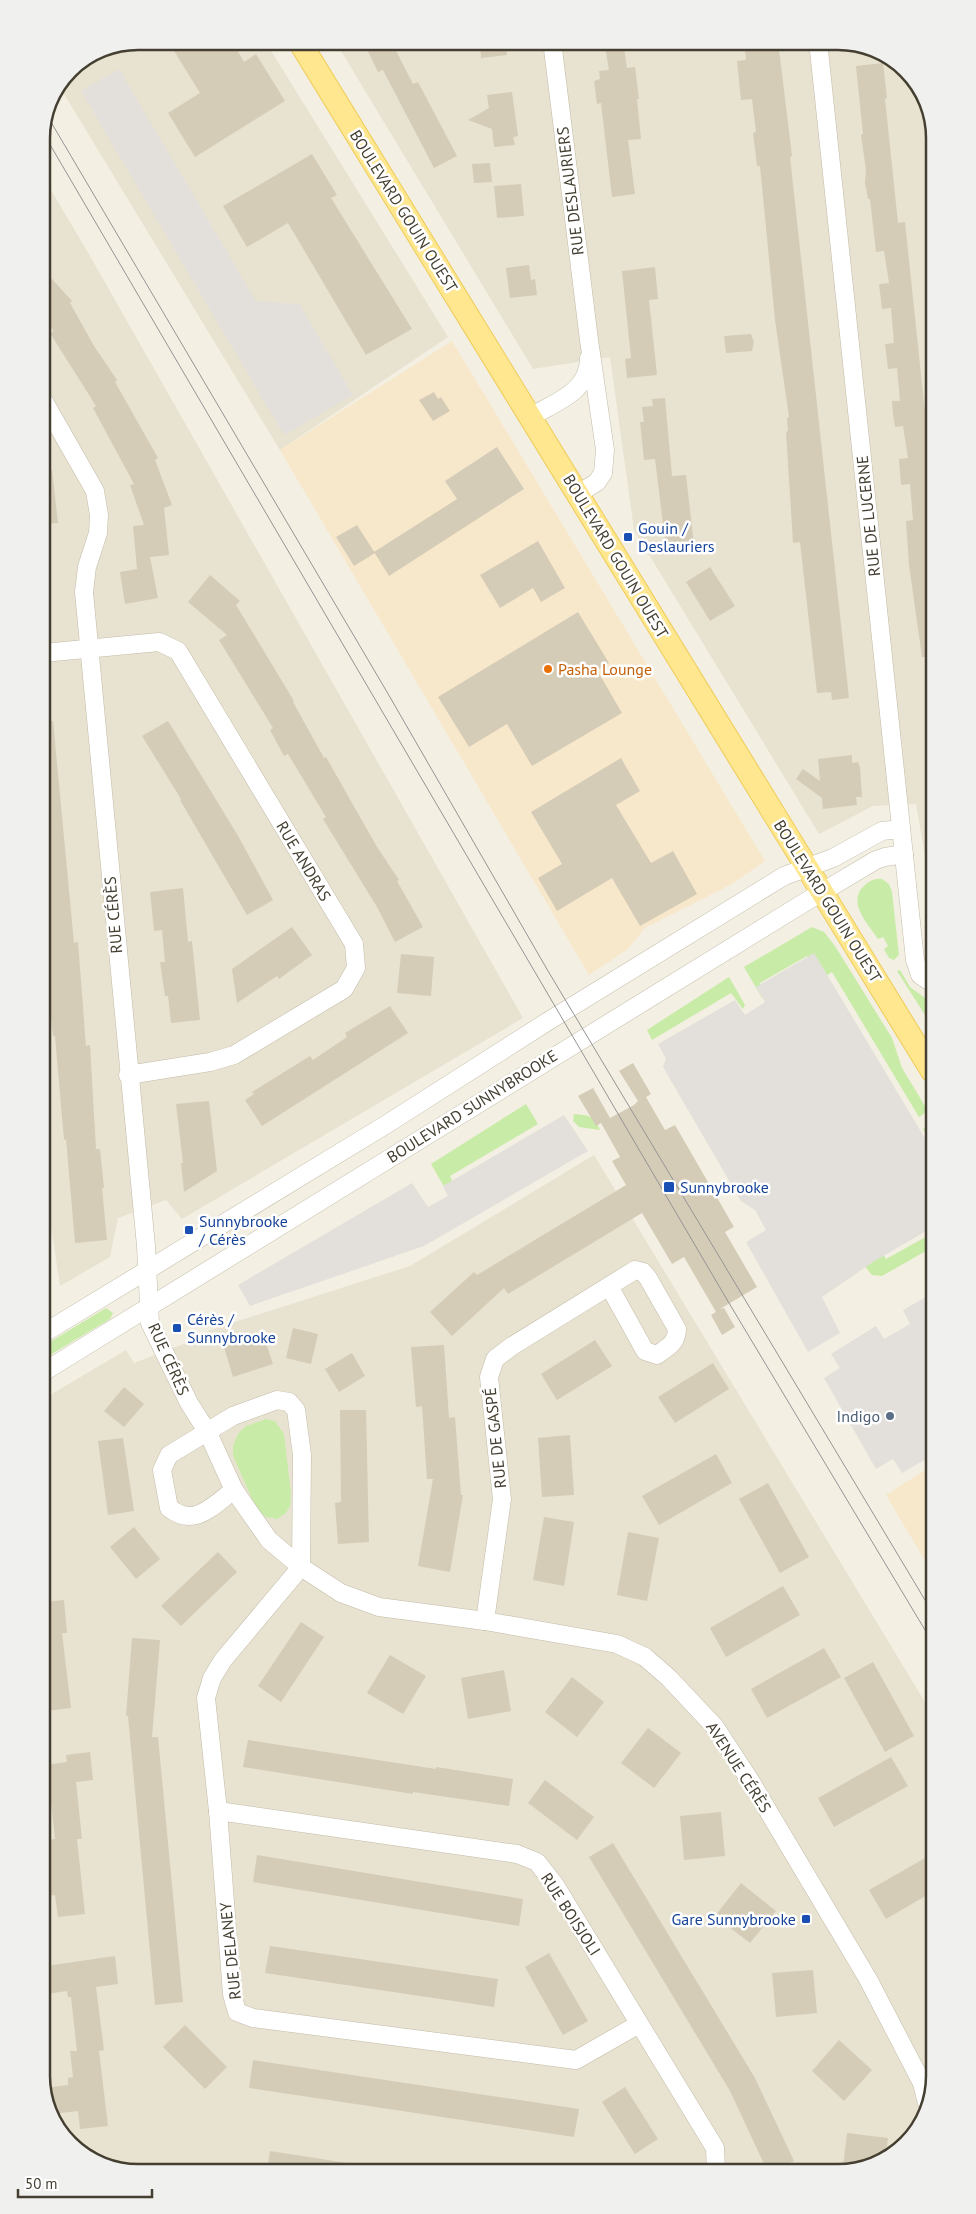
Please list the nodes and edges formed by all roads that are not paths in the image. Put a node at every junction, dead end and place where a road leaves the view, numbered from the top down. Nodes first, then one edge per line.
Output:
1 (305, 50) edge
2 (553, 50) edge
3 (819, 50) edge
4 (588, 340) junction
5 (50, 412) edge
6 (530, 417) junction
7 (578, 494) junction
8 (89, 650) junction
9 (50, 653) edge
10 (901, 829) junction
11 (904, 854) junction
12 (807, 868) junction
13 (822, 892) junction
14 (926, 979) edge
15 (926, 1061) edge
16 (128, 1075) junction
17 (146, 1272) junction
18 (609, 1286) junction
19 (149, 1307) junction
20 (50, 1329) edge
21 (50, 1368) edge
22 (208, 1433) junction
23 (234, 1490) junction
24 (301, 1567) junction
25 (485, 1621) junction
26 (218, 1811) junction
27 (639, 2024) junction
28 (924, 2092) edge
29 (716, 2164) edge

1 - 6 main road, BOULEVARD GOUIN OUEST
2 - 4 street, RUE DESLAURIERS
3 - 10 street, RUE DE LUCERNE
4 - 6 street, RUE DESLAURIERS
4 - 7 street, RUE DESLAURIERS
5 - 8 street, RUE CÉRÈS
6 - 7 main road, BOULEVARD GOUIN OUEST
7 - 12 main road, BOULEVARD GOUIN OUEST
8 - 9 street, RUE ANDRAS
8 - 16 street, RUE CÉRÈS
8 - 16 street, RUE ANDRAS
10 - 11 street, RUE DE LUCERNE
10 - 12 street, BOULEVARD SUNNYBROOKE
11 - 13 street, BOULEVARD SUNNYBROOKE
11 - 14 street, RUE DE LUCERNE
12 - 13 main road, BOULEVARD GOUIN OUEST
12 - 17 street, BOULEVARD SUNNYBROOKE
13 - 15 main road, BOULEVARD GOUIN OUEST
13 - 19 street, BOULEVARD SUNNYBROOKE
16 - 17 street, RUE CÉRÈS
17 - 19 street, RUE CÉRÈS
17 - 20 street, BOULEVARD SUNNYBROOKE
18 - 18 street, RUE DE GASPÉ
18 - 25 street, RUE DE GASPÉ
19 - 21 street, BOULEVARD SUNNYBROOKE
19 - 22 street, RUE CÉRÈS
22 - 23 street, RUE CÉRÈS
22 - 23 street
22 - 24 street
23 - 24 street, RUE CÉRÈS
24 - 25 street, AVENUE CÉRÈS
24 - 26 street, RUE DELANEY
25 - 28 street, AVENUE CÉRÈS
26 - 27 street, RUE BOISJOLI
26 - 27 street, RUE DELANEY
27 - 29 street, RUE BOISJOLI

